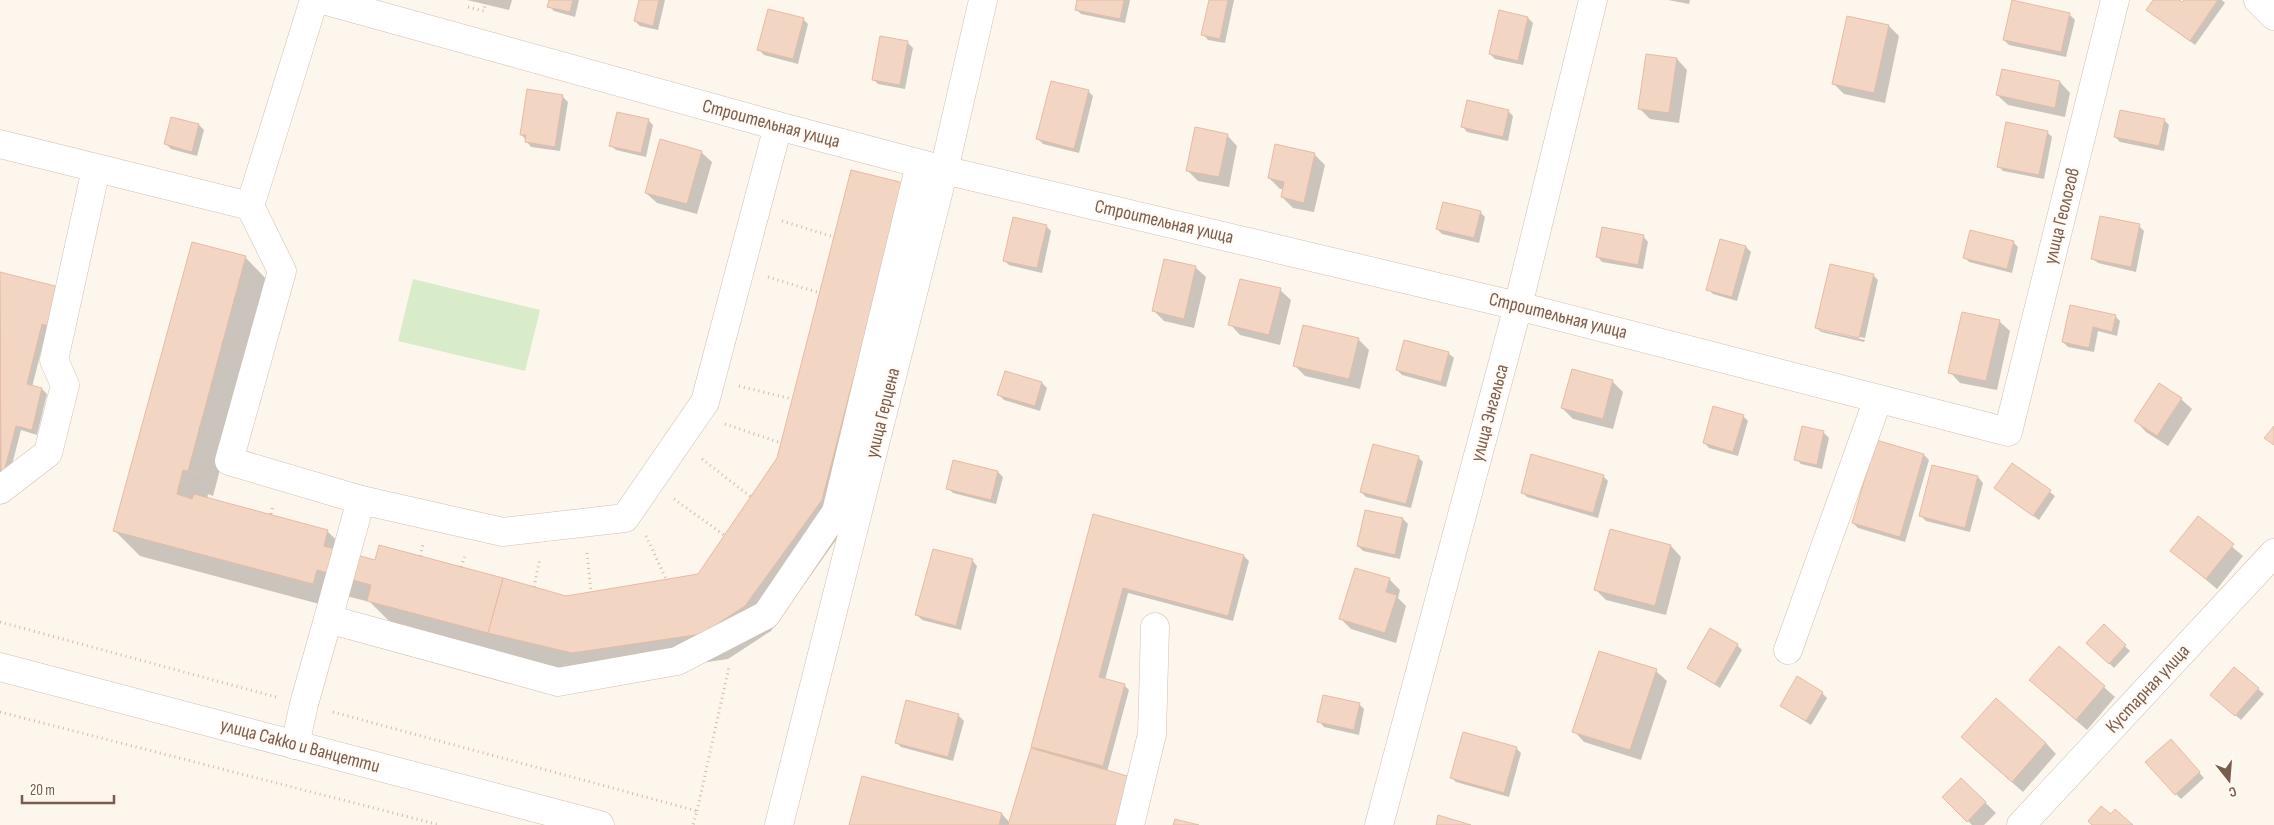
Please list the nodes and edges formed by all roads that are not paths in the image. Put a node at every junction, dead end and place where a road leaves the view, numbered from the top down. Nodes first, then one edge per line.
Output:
1 (314, 0) edge
2 (323, 0) edge
3 (983, 0) edge
4 (1593, 0) edge
5 (2115, 0) edge
6 (2258, 0) edge
7 (2274, 16) edge
8 (778, 126) junction
9 (0, 144) edge
10 (932, 167) junction
11 (96, 169) junction
12 (250, 206) junction
13 (1518, 306) junction
14 (1878, 399) junction
15 (2008, 432) joint
16 (0, 490) edge
17 (361, 500) junction
18 (836, 512) junction
19 (2274, 553) edge
20 (838, 592) junction
21 (328, 619) junction
22 (1155, 627) dead end
23 (1788, 650) dead end
24 (0, 667) edge
25 (295, 744) junction
26 (558, 819) edge
27 (600, 825) edge
28 (779, 825) edge
29 (1130, 825) edge
30 (1379, 825) edge
31 (2021, 825) edge

1 - 12 street
2 - 8 street, Строительная улица
3 - 10 street, улица Герцена
4 - 13 street, улица Энгельса
5 - 15 street, улица Геологов
6 - 7 street
8 - 10 street, Строительная улица
8 - 17 street
9 - 11 street
10 - 13 street, Строительная улица
10 - 18 street
10 - 20 street, улица Герцена
11 - 12 street
11 - 16 street
12 - 17 street
13 - 14 street, Строительная улица
13 - 30 street, улица Энгельса
14 - 15 street, Строительная улица
14 - 23 street
17 - 21 street
18 - 20 street
18 - 21 street
19 - 31 street, Кустарная улица
20 - 28 street, улица Герцена
21 - 25 street
22 - 29 street
24 - 25 street, улица Сакко и Ванцетти
25 - 26 street, улица Сакко и Ванцетти
26 - 27 street, улица Сакко и Ванцетти

